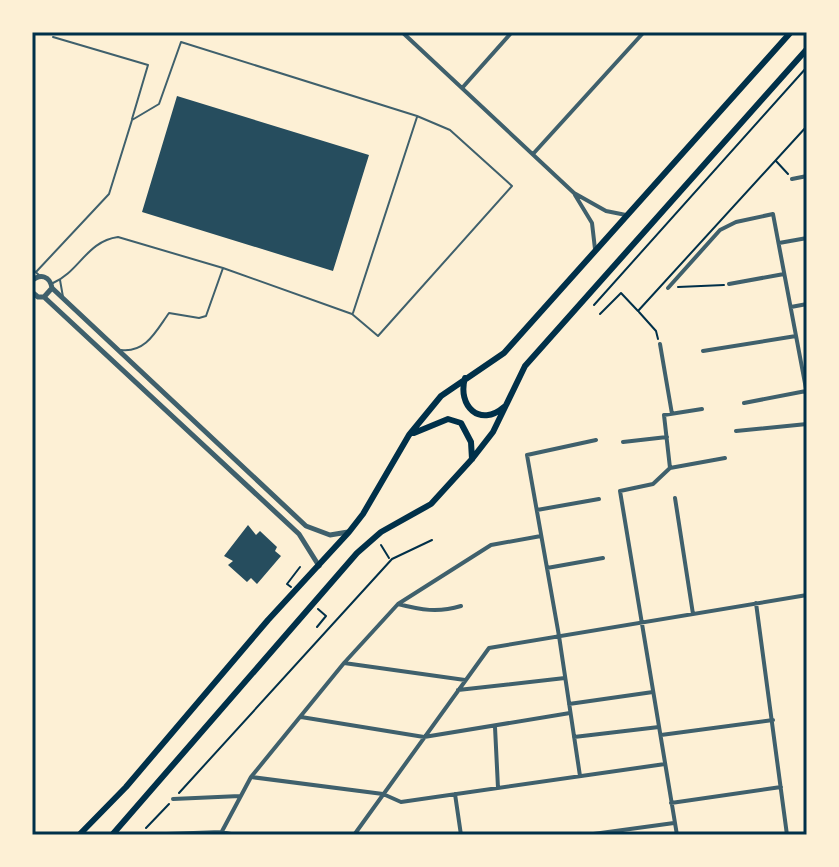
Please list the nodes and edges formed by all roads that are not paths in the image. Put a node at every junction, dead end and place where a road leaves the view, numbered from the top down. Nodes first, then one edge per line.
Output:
1 (402, 32) edge
2 (512, 32) edge
3 (644, 32) edge
4 (791, 32) edge
5 (53, 37) dead end
6 (807, 49) edge
7 (462, 88) junction
8 (417, 116) junction
9 (132, 120) junction
10 (533, 154) junction
11 (807, 176) edge
12 (792, 179) road end
13 (574, 193) junction
14 (626, 215) junction
15 (807, 238) edge
16 (779, 243) junction
17 (595, 250) junction
18 (223, 268) junction
19 (32, 269) edge
20 (38, 274) junction
21 (784, 274) junction
22 (60, 280) junction
23 (32, 281) edge
24 (729, 284) road end
25 (52, 286) junction
26 (668, 288) road end
27 (32, 292) edge
28 (41, 297) junction
29 (63, 298) junction
30 (32, 303) edge
31 (807, 304) edge
32 (791, 307) junction
33 (352, 314) junction
34 (796, 336) junction
35 (660, 344) road end
36 (118, 350) junction
37 (703, 351) dead end
38 (804, 365) edge
39 (465, 378) junction
40 (807, 393) edge
41 (744, 403) dead end
42 (507, 404) junction
43 (702, 409) dead end
44 (672, 414) junction
45 (807, 424) edge
46 (736, 431) dead end
47 (409, 435) junction
48 (667, 437) junction
49 (596, 440) dead end
50 (623, 442) dead end
51 (725, 458) dead end
52 (472, 459) junction
53 (670, 468) junction
54 (675, 498) dead end
55 (599, 499) dead end
56 (537, 510) junction
57 (349, 532) junction
58 (541, 536) junction
59 (603, 558) dead end
60 (319, 566) junction
61 (547, 568) junction
62 (807, 595) edge
63 (756, 603) junction
64 (398, 604) junction
65 (461, 606) dead end
66 (693, 614) junction
67 (642, 622) junction
68 (559, 636) junction
69 (344, 663) junction
70 (565, 678) junction
71 (466, 680) junction
72 (458, 690) junction
73 (653, 692) junction
74 (569, 704) junction
75 (570, 713) junction
76 (299, 716) junction
77 (773, 720) junction
78 (495, 726) junction
79 (659, 727) junction
80 (660, 735) junction
81 (424, 737) junction
82 (574, 737) junction
83 (665, 764) junction
84 (580, 776) junction
85 (251, 777) junction
86 (781, 787) junction
87 (498, 788) junction
88 (383, 794) junction
89 (455, 794) junction
90 (240, 796) junction
91 (173, 799) road end
92 (671, 803) junction
93 (674, 823) junction
94 (220, 833) edge
95 (79, 835) edge
96 (112, 835) edge
97 (139, 835) edge
98 (236, 835) edge
99 (354, 835) edge
100 (461, 835) edge
101 (586, 835) edge
102 (677, 835) edge
103 (787, 835) edge

1 - 7 street
2 - 7 street
3 - 10 street
4 - 14 main road
5 - 9 lane
6 - 42 main road
7 - 10 street
8 - 9 lane
8 - 33 lane
8 - 33 lane
9 - 20 lane
10 - 13 street
11 - 12 street
13 - 14 street
13 - 17 street
14 - 17 main road
15 - 16 street
16 - 21 street
16 - 26 street
17 - 39 main road
18 - 22 lane
18 - 33 lane
18 - 36 lane
19 - 20 lane
20 - 23 street
20 - 25 street
21 - 24 street
21 - 32 street
22 - 25 lane
22 - 29 lane
25 - 28 street
25 - 29 street
27 - 28 street
28 - 30 street
28 - 60 street
29 - 36 street
31 - 32 street
32 - 34 street
34 - 37 street
34 - 38 street
35 - 44 street
36 - 57 street
38 - 40 street
39 - 42 main road
39 - 47 main road
40 - 41 street
42 - 52 main road
43 - 44 street
44 - 48 street
45 - 46 street
47 - 52 main road
47 - 57 main road
48 - 50 street
48 - 53 street
49 - 56 street
51 - 53 street
52 - 96 main road
53 - 67 street
54 - 66 street
55 - 56 street
56 - 58 street
57 - 60 main road
58 - 61 street
58 - 64 street
59 - 61 street
60 - 95 main road
61 - 68 street
62 - 63 street
63 - 66 street
63 - 77 street
64 - 65 street
64 - 69 street
66 - 67 street
67 - 68 street
67 - 73 street
68 - 70 street
68 - 71 street
69 - 71 street
69 - 76 street
70 - 72 street
70 - 74 street
71 - 72 street
72 - 81 street
73 - 74 street
73 - 79 street
74 - 75 street
75 - 78 street
75 - 82 street
76 - 81 street
76 - 85 street
77 - 80 street
77 - 86 street
78 - 81 street
78 - 87 street
79 - 80 street
79 - 82 street
80 - 83 street
81 - 88 street
82 - 84 street
83 - 84 street
83 - 92 street
84 - 87 street
85 - 88 street
85 - 90 street
86 - 92 street
86 - 103 street
87 - 89 street
88 - 89 street
88 - 99 street
89 - 100 street
90 - 91 street
90 - 94 street
92 - 93 street
93 - 101 street
93 - 102 street
94 - 97 street
94 - 98 street

